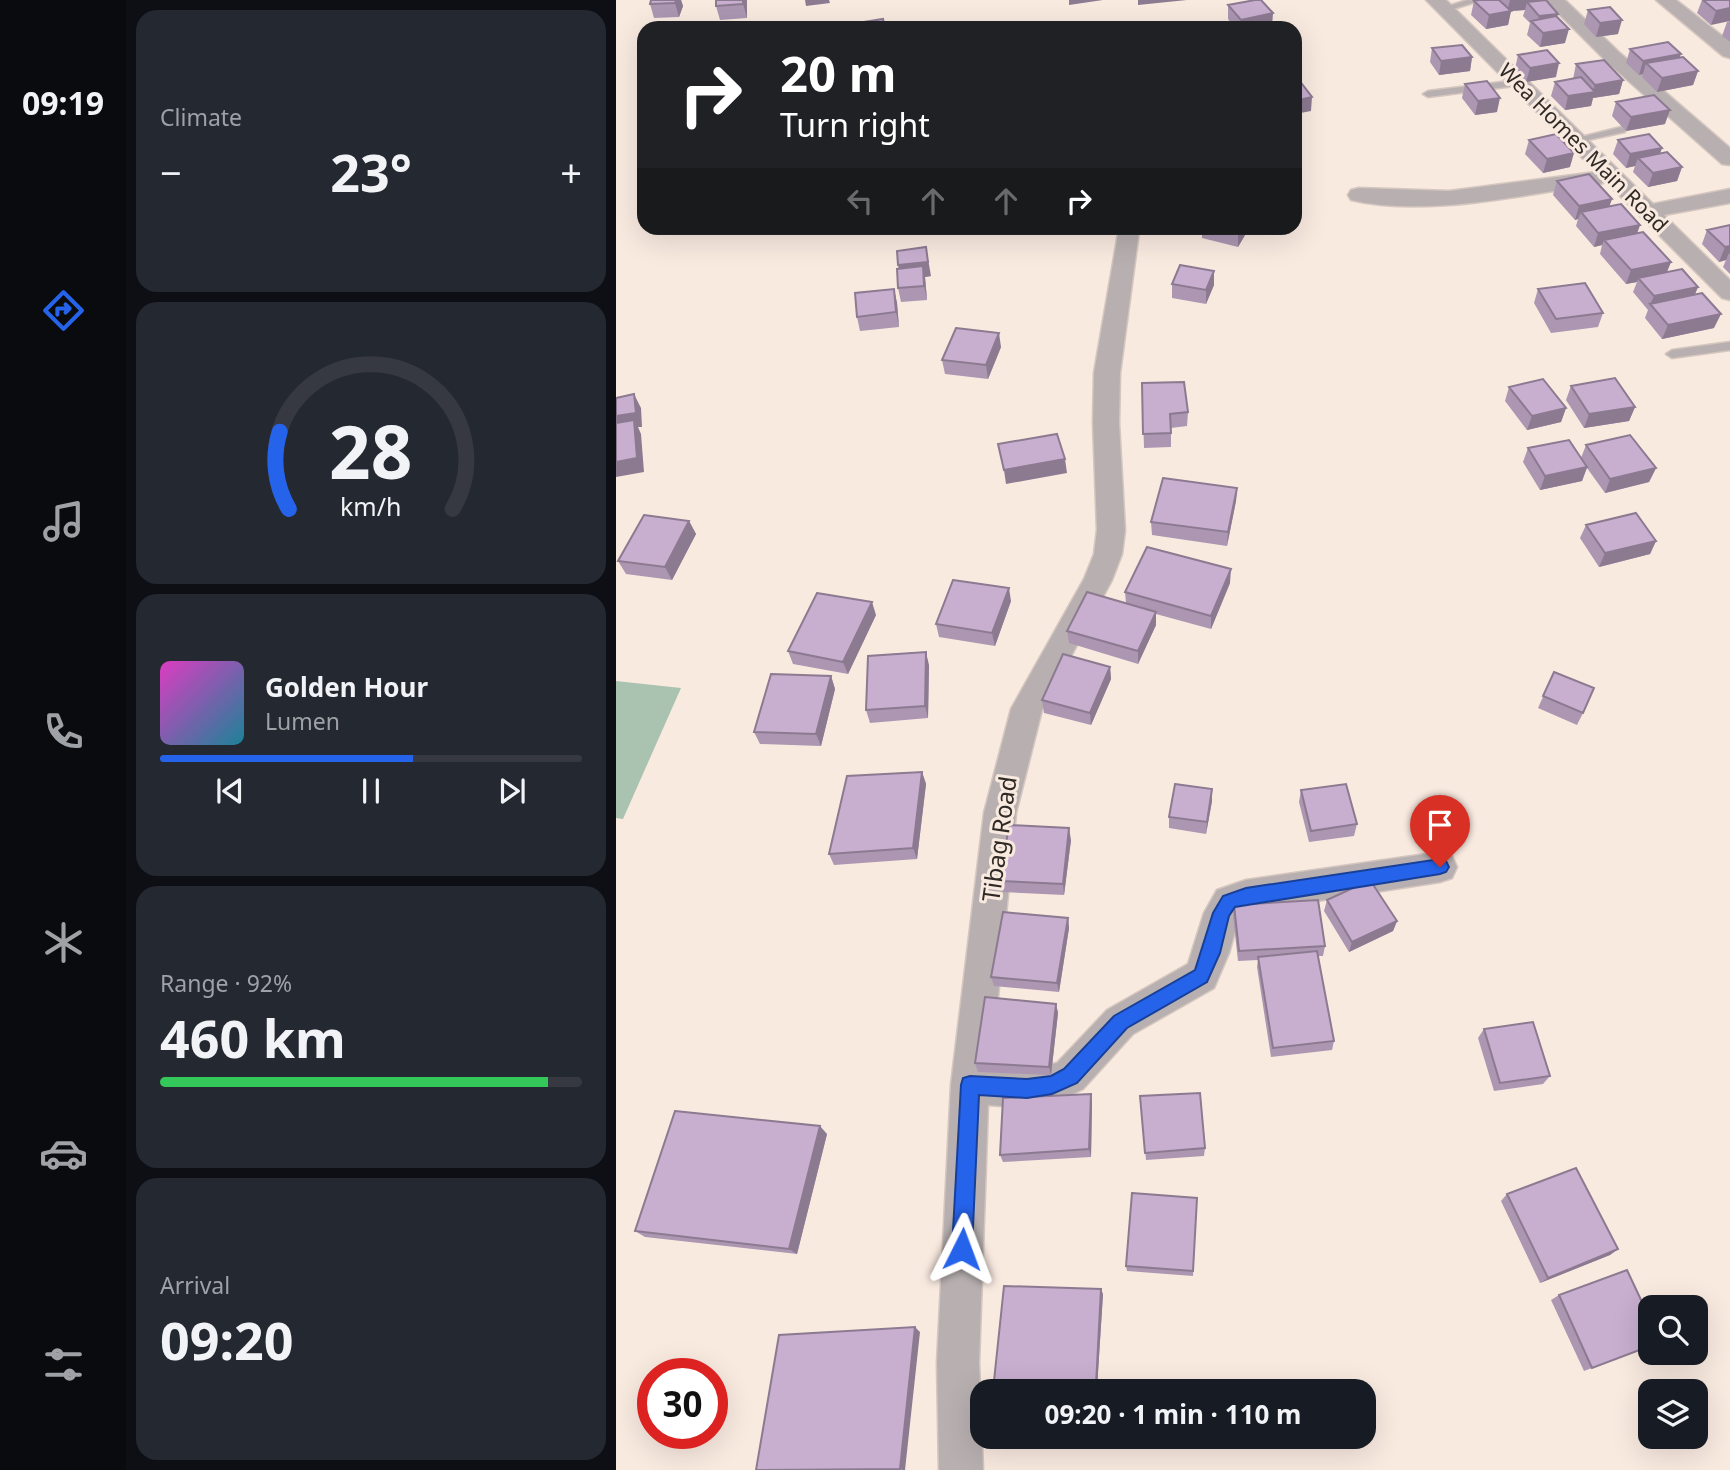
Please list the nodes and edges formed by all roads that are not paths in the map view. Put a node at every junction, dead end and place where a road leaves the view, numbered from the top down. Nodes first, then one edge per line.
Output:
1 (1554, 0) edge
2 (1665, 0) edge
3 (1474, 1) edge
4 (1438, 3) edge
5 (1730, 52) edge
6 (1518, 83) junction
7 (1428, 94) dead end
8 (1621, 130) dead end
9 (1574, 140) junction
10 (1730, 159) edge
11 (1610, 176) junction
12 (1359, 195) dead end
13 (1730, 196) edge
14 (1646, 212) junction
15 (1127, 235) edge
16 (1730, 293) edge
17 (1730, 346) edge
18 (1672, 354) dead end
19 (1440, 867) dead end
20 (970, 1085) junction
21 (961, 1470) edge

1 - 10 street
2 - 5 street
3 - 4 lane
4 - 6 street, Wea Homes Main Road
6 - 7 lane
6 - 9 street, Wea Homes Main Road
8 - 9 lane
9 - 11 street, Wea Homes Main Road
11 - 12 street
11 - 14 street, Wea Homes Main Road
13 - 14 street
14 - 16 street, Wea Homes Main Road
15 - 20 street, Tibag Road
17 - 18 lane
19 - 20 street
20 - 21 street, Tibag Road

